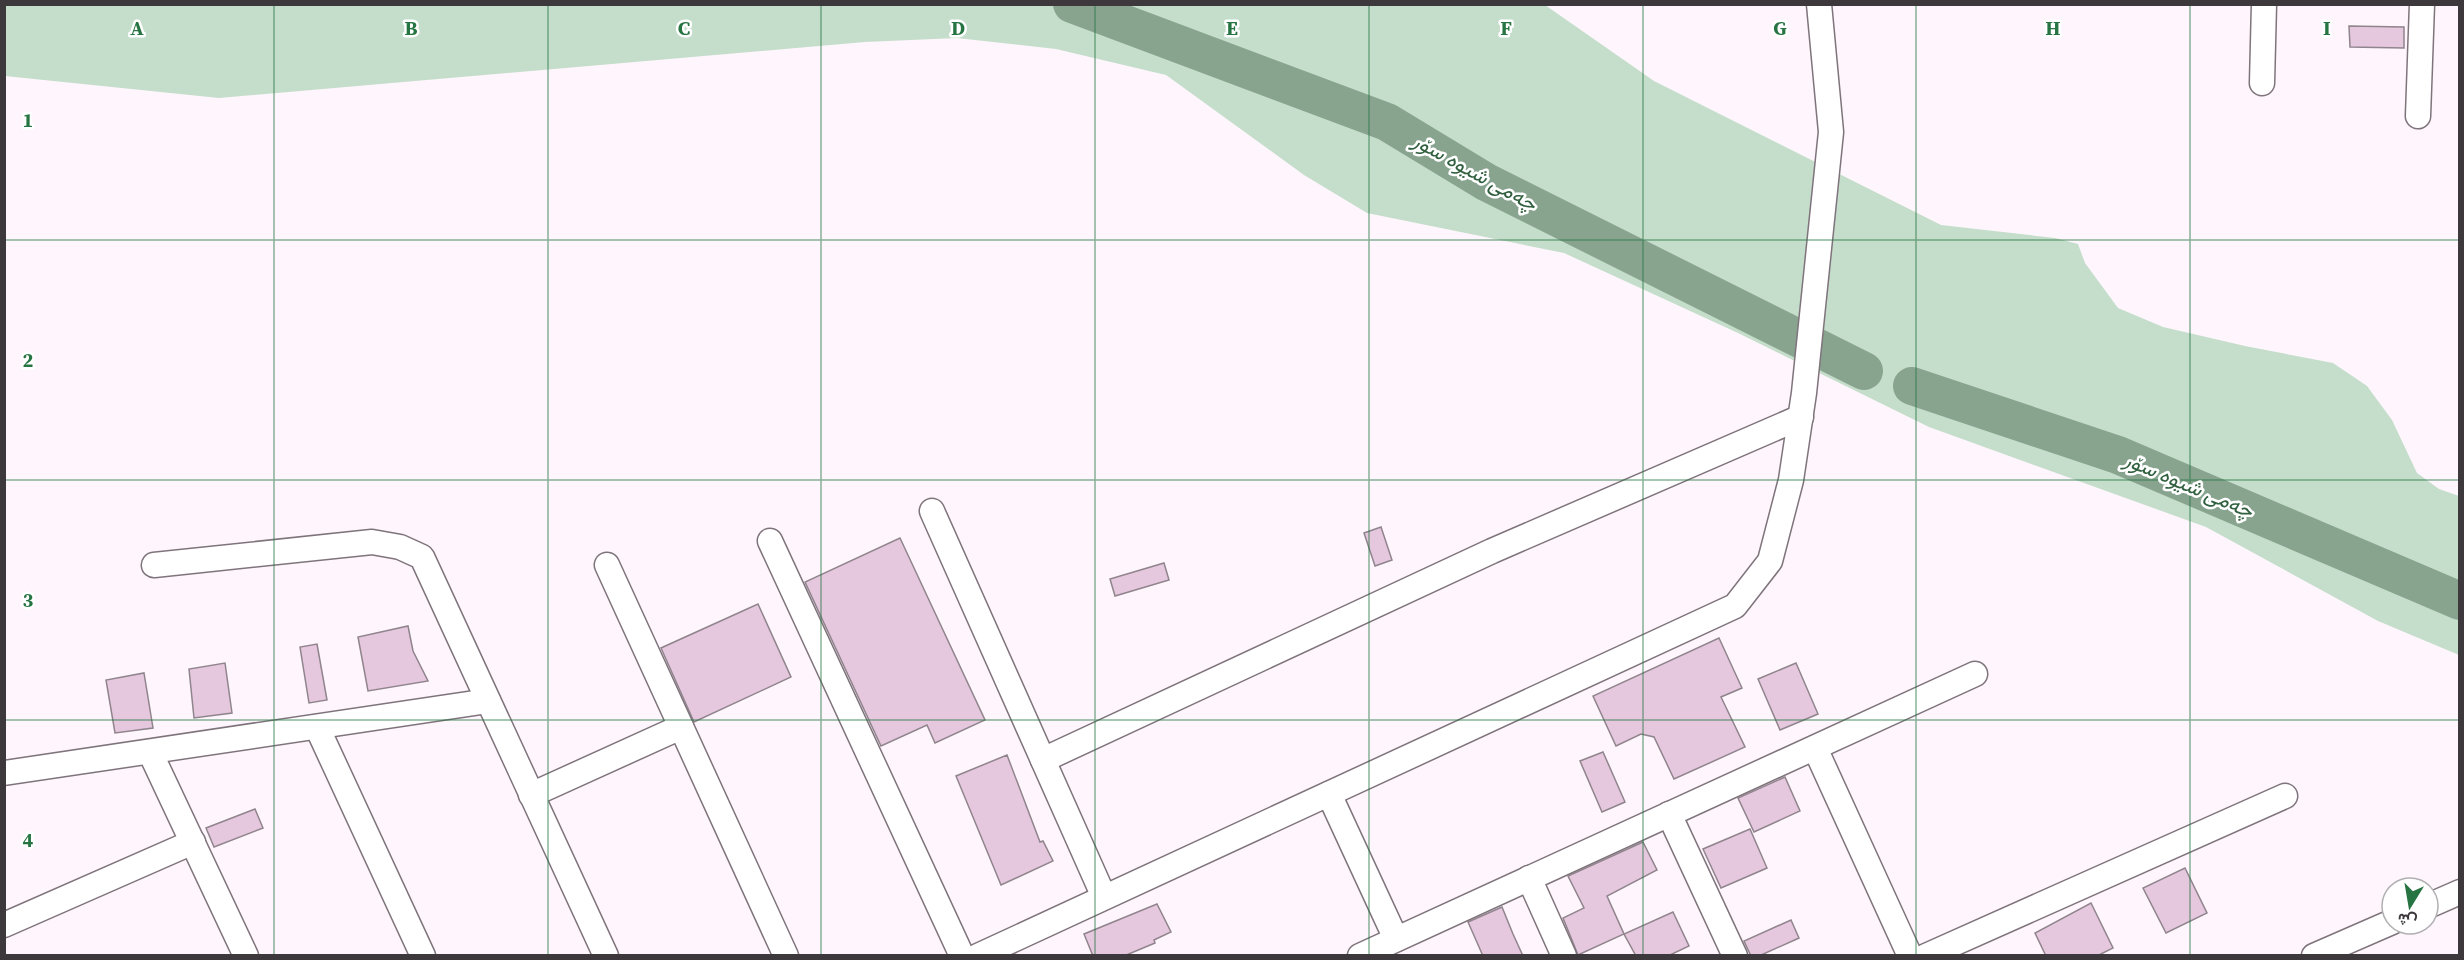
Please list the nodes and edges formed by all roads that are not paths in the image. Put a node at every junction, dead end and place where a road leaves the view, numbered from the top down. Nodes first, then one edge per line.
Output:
1 (1819, 4) edge
2 (2264, 4) edge
3 (2421, 4) edge
4 (2262, 83) dead end
5 (2418, 116) dead end
6 (1800, 417) junction
7 (932, 511) dead end
8 (770, 542) dead end
9 (607, 565) dead end
10 (154, 566) dead end
11 (1975, 674) dead end
12 (488, 701) junction
13 (317, 727) junction
14 (681, 727) junction
15 (1815, 748) junction
16 (150, 752) junction
17 (1043, 760) junction
18 (4, 773) edge
19 (1329, 794) junction
20 (531, 795) junction
21 (2285, 796) dead end
22 (1669, 814) junction
23 (193, 842) junction
24 (1529, 878) junction
25 (2460, 892) edge
26 (1104, 897) junction
27 (2440, 901) edge
28 (4, 925) edge
29 (2380, 927) edge
30 (1396, 939) junction
31 (246, 956) edge
32 (423, 956) edge
33 (606, 956) edge
34 (786, 956) edge
35 (962, 956) edge
36 (978, 956) edge
37 (1360, 956) edge
38 (1564, 956) edge
39 (1735, 956) edge
40 (1910, 956) edge
41 (1926, 956) edge
42 (2314, 956) edge

1 - 6 street
2 - 4 street
3 - 5 street
6 - 17 street
6 - 19 street
7 - 17 street
8 - 35 street
9 - 14 street
10 - 12 street
11 - 15 street
12 - 13 street
12 - 20 street
13 - 16 street
13 - 32 street
14 - 20 street
14 - 34 street
15 - 22 street
15 - 40 street
16 - 18 street
16 - 23 street
17 - 26 street
19 - 26 street
19 - 30 street
20 - 33 street
21 - 41 street
22 - 24 street
22 - 39 street
23 - 28 street
23 - 31 street
24 - 30 street
24 - 38 street
25 - 27 street
26 - 36 street
29 - 42 street
30 - 37 street

